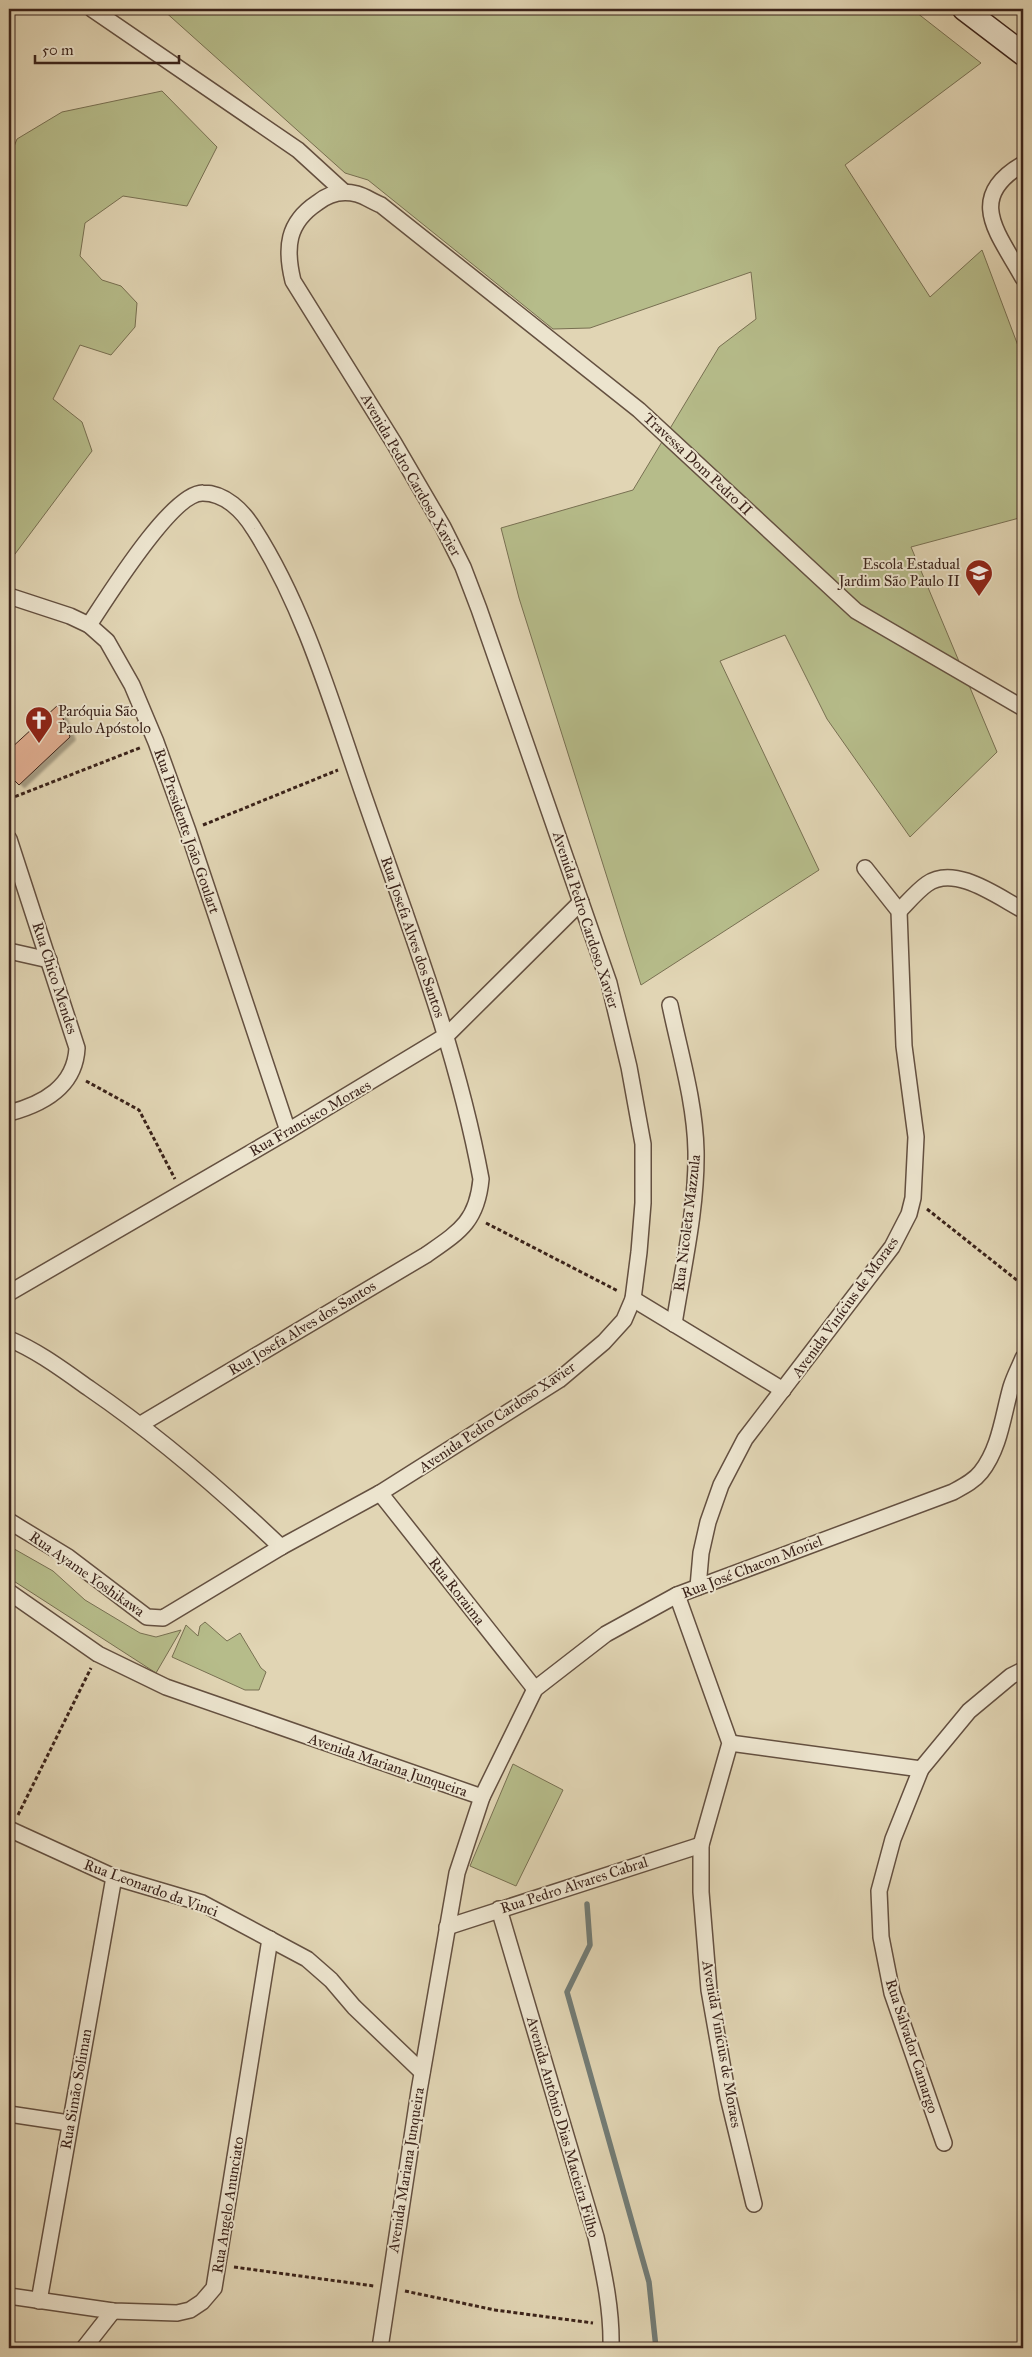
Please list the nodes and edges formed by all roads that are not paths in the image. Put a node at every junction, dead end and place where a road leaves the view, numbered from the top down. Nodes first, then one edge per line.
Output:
1 (92, 9) edge
2 (964, 9) edge
3 (1023, 54) edge
4 (1023, 164) edge
5 (344, 192) junction
6 (1023, 278) edge
7 (9, 596) edge
8 (89, 625) junction
9 (1023, 708) edge
10 (9, 839) edge
11 (865, 868) dead end
12 (581, 902) junction
13 (1023, 910) edge
14 (899, 911) junction
15 (9, 951) edge
16 (49, 960) junction
17 (670, 1005) dead end
18 (447, 1035) junction
19 (9, 1112) edge
20 (288, 1131) junction
21 (9, 1294) edge
22 (633, 1298) junction
23 (674, 1324) junction
24 (9, 1339) edge
25 (1023, 1358) edge
26 (783, 1390) junction
27 (141, 1424) junction
28 (380, 1493) junction
29 (9, 1521) edge
30 (281, 1547) junction
31 (698, 1587) junction
32 (9, 1592) edge
33 (677, 1595) junction
34 (167, 1616) joint
35 (1023, 1670) edge
36 (534, 1689) junction
37 (730, 1744) junction
38 (921, 1769) junction
39 (482, 1798) junction
40 (10, 1829) edge
41 (701, 1845) junction
42 (114, 1877) junction
43 (499, 1909) junction
44 (447, 1927) junction
45 (270, 1939) junction
46 (422, 2072) junction
47 (9, 2114) edge
48 (69, 2123) junction
49 (944, 2143) dead end
50 (754, 2204) dead end
51 (9, 2296) edge
52 (40, 2300) junction
53 (113, 2311) junction
54 (84, 2348) edge
55 (380, 2348) edge
56 (611, 2348) edge

1 - 5 street
2 - 3 street
4 - 6 street
5 - 9 street, Travessa Dom Pedro II
5 - 12 street, Avenida Pedro Cardoso Xavier
7 - 8 street, Rua Presidente João Goulart
8 - 18 street, Rua Josefa Alves dos Santos
8 - 20 street, Rua Presidente João Goulart
10 - 16 street, Rua Chico Mendes
11 - 14 street
12 - 18 street, Rua Francisco Moraes
12 - 22 street, Avenida Pedro Cardoso Xavier
13 - 14 street
14 - 26 street, Avenida Vinícius de Moraes
15 - 16 street
16 - 19 street, Rua Chico Mendes
17 - 23 street, Rua Nicoleta Mazzula
18 - 20 street, Rua Francisco Moraes
18 - 27 street, Rua Josefa Alves dos Santos
20 - 21 street, Rua Francisco Moraes
22 - 23 street
22 - 28 street, Avenida Pedro Cardoso Xavier
23 - 26 street
24 - 27 street
25 - 31 street, Rua José Chacon Moriel
26 - 31 street, Avenida Vinícius de Moraes
27 - 30 street
28 - 30 street, Avenida Pedro Cardoso Xavier
28 - 36 street, Rua Roraima
29 - 34 street, Rua Ayame Yoshikawa
30 - 34 street, Avenida Pedro Cardoso Xavier
31 - 33 street, Rua José Chacon Moriel
32 - 39 street, Avenida Mariana Junqueira
33 - 36 street, Rua José Chacon Moriel
33 - 37 street
35 - 38 street, Rua Salvador Camargo
36 - 39 street, Rua José Chacon Moriel
37 - 38 street
37 - 41 street, Avenida Vinícius de Moraes
38 - 49 street, Rua Salvador Camargo
39 - 44 street, Avenida Mariana Junqueira
40 - 42 street, Rua Leonardo da Vinci
41 - 43 street, Rua Pedro Alvares Cabral
41 - 50 street, Avenida Vinícius de Moraes
42 - 45 street, Rua Leonardo da Vinci
42 - 48 street, Rua Simão Soliman
43 - 44 street, Rua Pedro Alvares Cabral
43 - 56 street, Avenida Antônio Dias Macieira Filho
44 - 46 street, Avenida Mariana Junqueira
45 - 46 street, Rua Leonardo da Vinci
45 - 53 street, Rua Angelo Anunciato
46 - 55 street, Avenida Mariana Junqueira
47 - 48 street
48 - 52 street, Rua Simão Soliman
51 - 52 street, Rua Angelo Anunciato
52 - 53 street, Rua Angelo Anunciato
53 - 54 street

